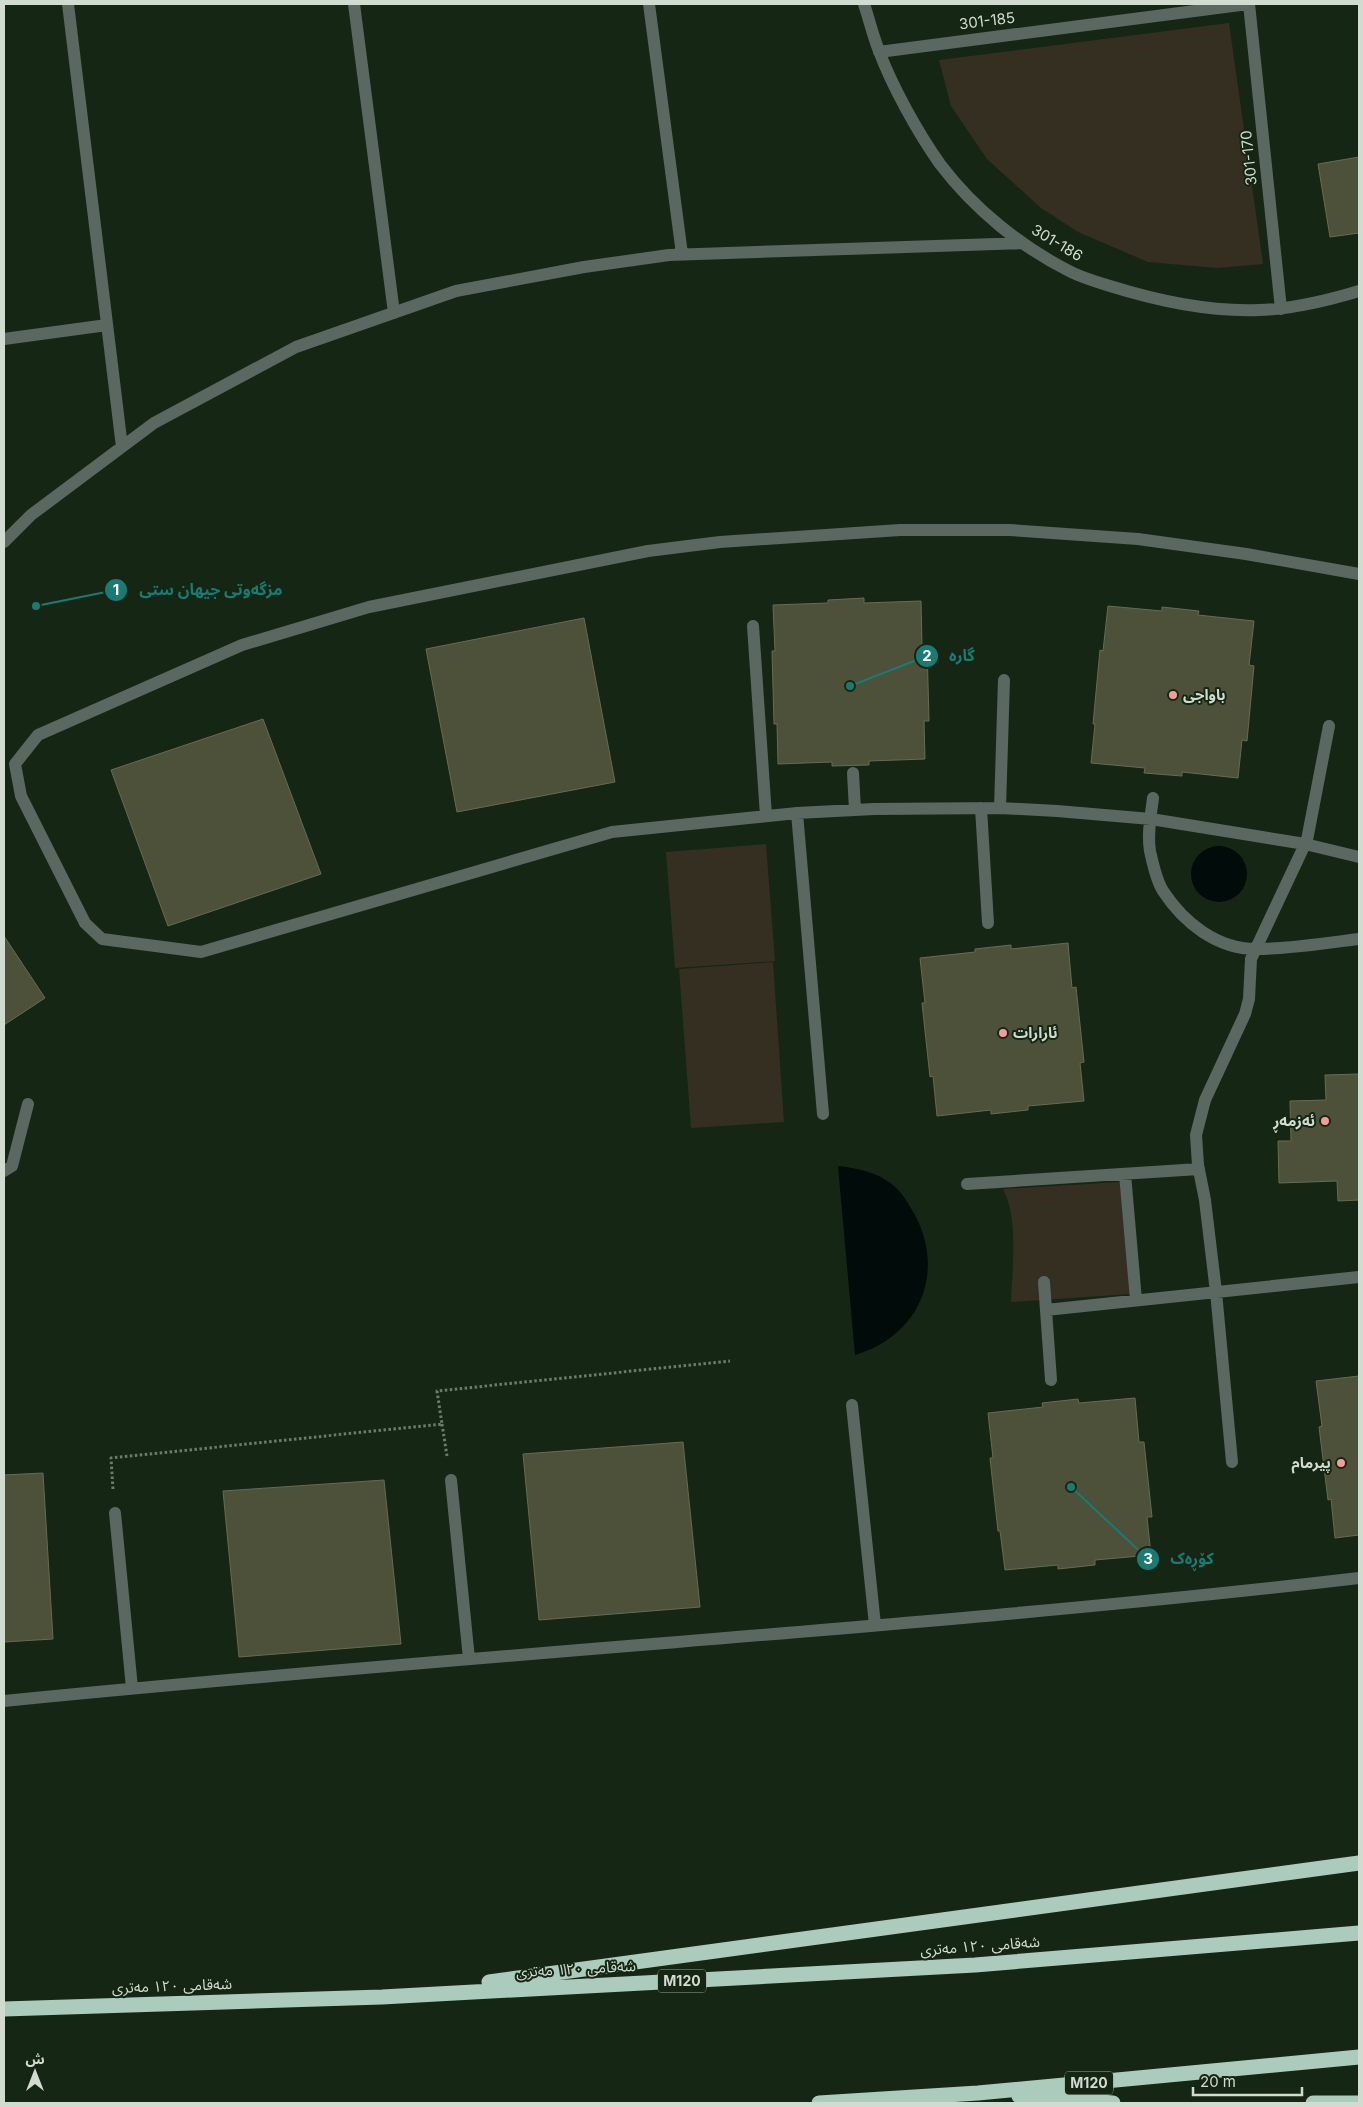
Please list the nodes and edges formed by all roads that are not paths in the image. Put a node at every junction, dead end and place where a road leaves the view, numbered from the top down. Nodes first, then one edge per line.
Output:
1 (68, 4) edge
2 (354, 4) edge
3 (649, 4) edge
4 (864, 4) edge
5 (1249, 4) edge
6 (879, 52) junction
7 (1023, 244) junction
8 (682, 254) junction
9 (1359, 291) edge
10 (1281, 308) junction
11 (394, 313) junction
12 (107, 325) junction
13 (4, 339) edge
14 (122, 447) junction
15 (4, 542) edge
16 (1359, 574) edge
17 (753, 626) dead end
18 (1004, 680) dead end
19 (1329, 726) dead end
20 (854, 773) dead end
21 (1153, 798) dead end
22 (981, 808) junction
23 (1000, 808) junction
24 (855, 810) junction
25 (797, 813) junction
26 (766, 816) junction
27 (1151, 819) junction
28 (1305, 844) junction
29 (1359, 857) edge
30 (988, 923) dead end
31 (1359, 939) edge
32 (1255, 949) junction
33 (28, 1104) dead end
34 (823, 1114) dead end
35 (1199, 1169) junction
36 (4, 1171) edge
37 (1125, 1174) junction
38 (967, 1184) dead end
39 (1359, 1277) edge
40 (1044, 1282) dead end
41 (1216, 1292) junction
42 (1136, 1300) junction
43 (1046, 1310) junction
44 (1051, 1380) dead end
45 (852, 1405) dead end
46 (1232, 1462) dead end
47 (451, 1480) road end
48 (115, 1513) road end
49 (1359, 1578) edge
50 (875, 1626) junction
51 (469, 1659) junction
52 (132, 1688) junction
53 (4, 1700) edge
54 (1359, 1863) edge
55 (1359, 1933) edge
56 (382, 1997) junction
57 (4, 2009) edge
58 (1359, 2057) edge
59 (978, 2093) junction
60 (819, 2103) edge
61 (1113, 2103) edge
62 (1313, 2103) edge
63 (1359, 2103) edge

1 - 12 street
2 - 11 street
3 - 8 street
4 - 6 street, 301-186
5 - 6 street, 301-185
5 - 10 street, 301-170
6 - 7 street, 301-186
7 - 8 street
7 - 10 street, 301-186
8 - 11 street
9 - 10 street, 301-186
11 - 14 street
12 - 13 street
12 - 14 street
14 - 15 street
16 - 26 street
17 - 26 street
18 - 23 street
19 - 28 street
20 - 24 street
21 - 27 street
22 - 23 street
22 - 24 street
22 - 30 street
23 - 27 street
24 - 25 street
25 - 26 street
25 - 34 street
27 - 28 street
27 - 32 street
28 - 29 street
28 - 32 street
31 - 32 street
32 - 35 street
33 - 36 street
35 - 37 street
35 - 41 street
37 - 38 street
37 - 42 street
39 - 41 street
40 - 43 street
41 - 42 street
41 - 46 street
42 - 43 street
43 - 44 street
45 - 50 street
47 - 51 street
48 - 52 street
49 - 50 street
50 - 51 street
51 - 52 street
52 - 53 street
54 - 56 highway
55 - 56 highway, شەقامی ١٢٠ مەتری / M120
56 - 57 highway, شەقامی ١٢٠ مەتری / M120
58 - 59 highway, M120
59 - 60 highway, M120
59 - 61 highway
62 - 63 highway

